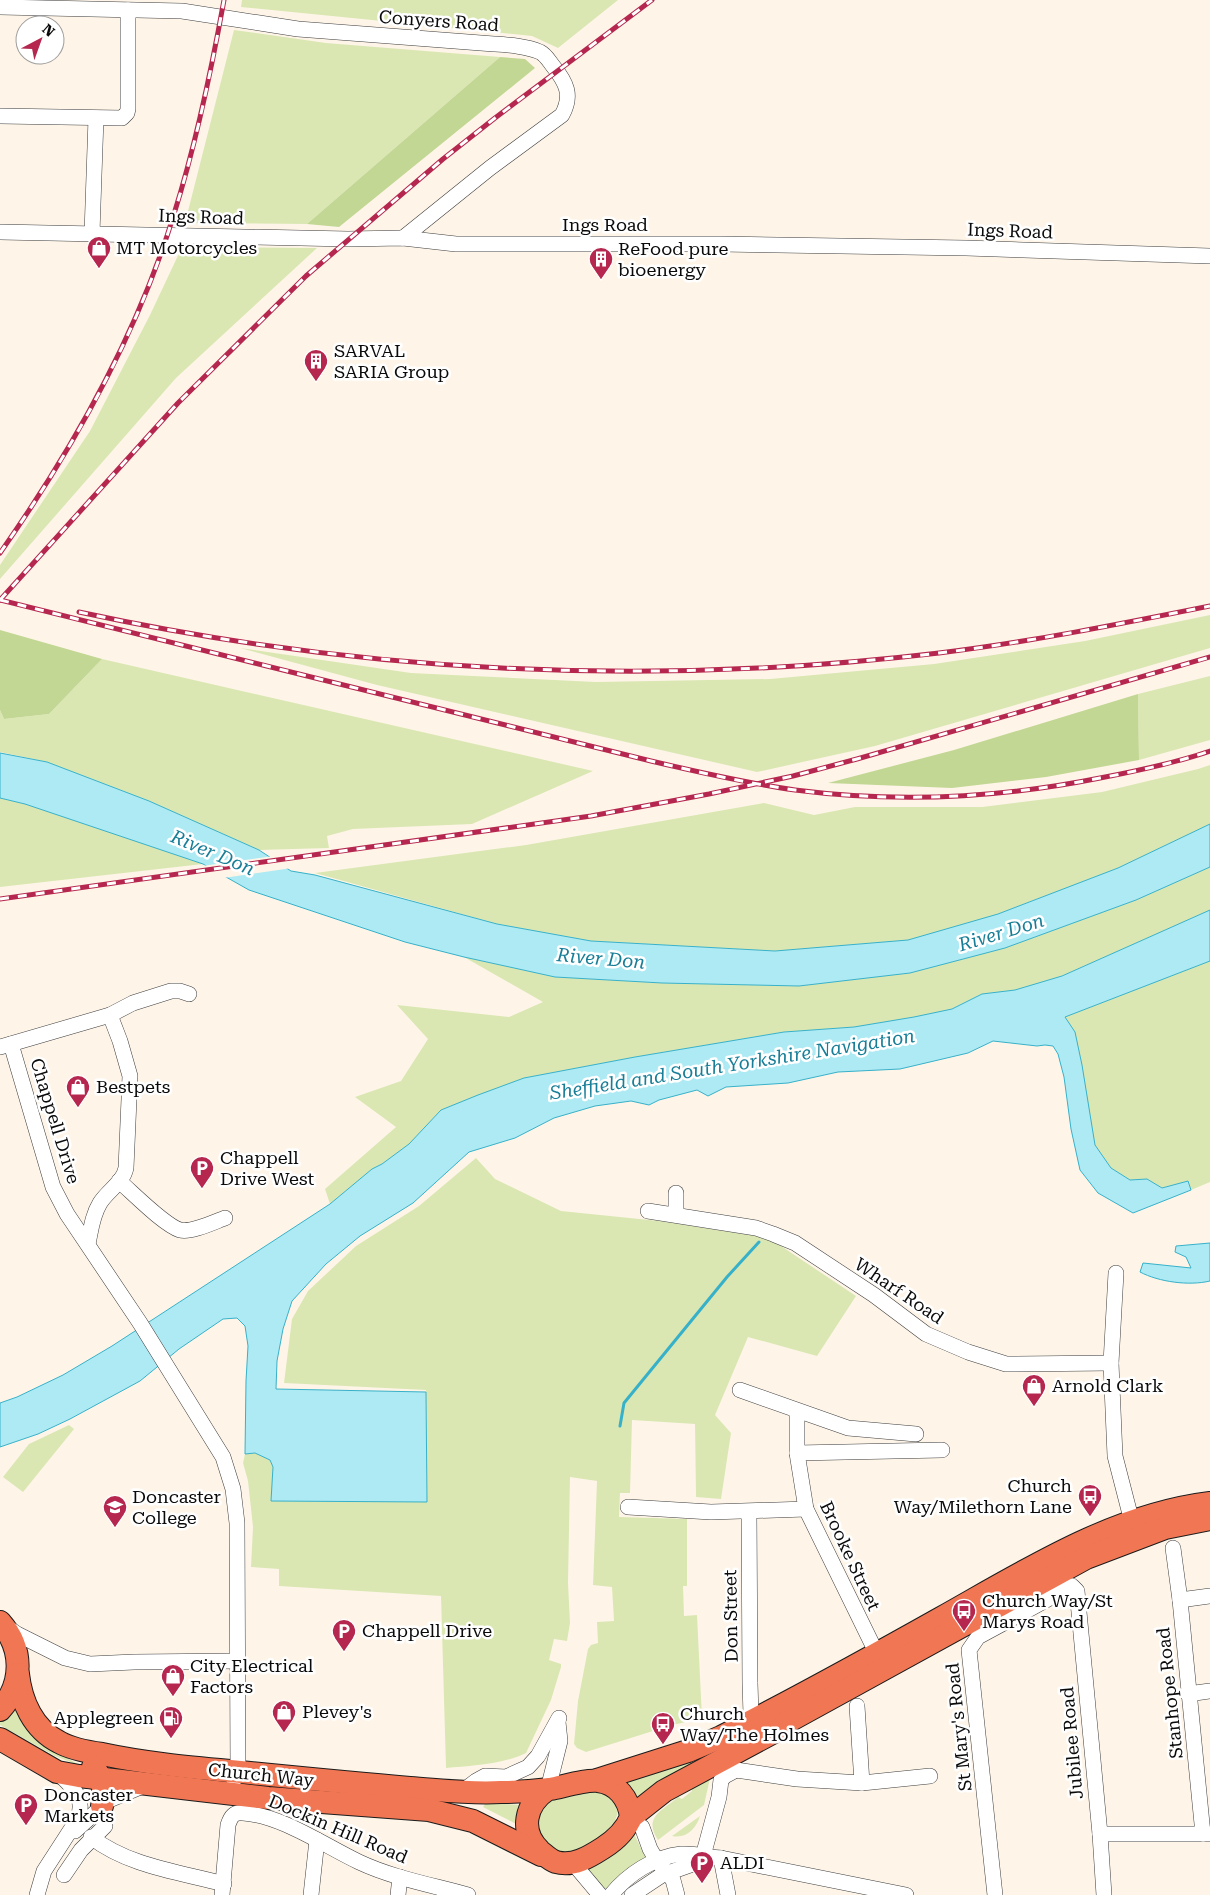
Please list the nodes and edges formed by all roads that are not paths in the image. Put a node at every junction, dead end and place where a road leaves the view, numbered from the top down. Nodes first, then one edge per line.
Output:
1 (0, 7) edge
2 (128, 10) junction
3 (0, 116) edge
4 (96, 118) junction
5 (0, 232) edge
6 (92, 233) junction
7 (403, 238) junction
8 (1210, 256) edge
9 (189, 994) dead end
10 (110, 1015) junction
11 (6, 1045) edge
12 (120, 1181) junction
13 (676, 1193) dead end
14 (64, 1209) junction
15 (96, 1211) junction
16 (648, 1211) dead end
17 (676, 1214) junction
18 (224, 1218) dead end
19 (88, 1244) junction
20 (1116, 1273) dead end
21 (1111, 1364) junction
22 (740, 1390) dead end
23 (797, 1411) junction
24 (916, 1434) dead end
25 (942, 1450) dead end
26 (797, 1452) junction
27 (1210, 1503) edge
28 (628, 1507) dead end
29 (806, 1509) junction
30 (749, 1512) junction
31 (1210, 1519) edge
32 (1132, 1522) junction
33 (1173, 1548) dead end
34 (1075, 1588) joint
35 (1210, 1596) edge
36 (1180, 1600) junction
37 (1, 1623) edge
38 (877, 1654) junction
39 (236, 1661) junction
40 (18, 1674) junction
41 (1210, 1691) edge
42 (1188, 1694) junction
43 (858, 1706) dead end
44 (0, 1710) edge
45 (753, 1720) junction
46 (774, 1732) junction
47 (47, 1735) junction
48 (0, 1739) edge
49 (559, 1750) junction
50 (738, 1766) junction
51 (57, 1772) junction
52 (238, 1772) junction
53 (930, 1776) dead end
54 (101, 1778) junction
55 (587, 1782) junction
56 (862, 1783) junction
57 (147, 1784) junction
58 (548, 1789) junction
59 (463, 1791) junction
60 (216, 1792) junction
61 (103, 1816) junction
62 (636, 1822) junction
63 (1100, 1834) junction
64 (1206, 1834) edge
65 (91, 1837) junction
66 (317, 1840) junction
67 (61, 1844) junction
68 (703, 1856) junction
69 (721, 1858) junction
70 (550, 1859) junction
71 (573, 1863) junction
72 (662, 1866) junction
73 (64, 1875) dead end
74 (400, 1877) junction
75 (223, 1889) edge
76 (878, 1892) edge
77 (677, 1894) edge
78 (37, 1895) edge
79 (311, 1895) edge
80 (398, 1895) edge
81 (468, 1895) edge
82 (600, 1895) edge
83 (611, 1895) edge
84 (632, 1895) edge
85 (728, 1895) edge
86 (906, 1895) edge
87 (995, 1895) edge
88 (1104, 1895) edge

1 - 2 street, Conyers Road
2 - 4 street
2 - 7 street, Conyers Road
3 - 4 street
4 - 6 street
5 - 6 street, Ings Road
6 - 7 street, Ings Road
7 - 8 street, Ings Road
9 - 10 street, Chappell Drive
10 - 11 street, Chappell Drive
10 - 12 street, Chappell Drive
11 - 14 street, Chappell Drive
12 - 15 street, Chappell Drive
12 - 18 street
13 - 17 street
14 - 15 street, Chappell Drive
14 - 19 street, Chappell Drive
15 - 19 street, Chappell Drive
16 - 17 street, Wharf Road
17 - 21 street, Wharf Road
19 - 39 street, Chappell Drive
20 - 21 street
21 - 32 street
22 - 23 street
23 - 24 street
23 - 26 street, Brooke Street
25 - 26 street
26 - 29 street, Brooke Street
27 - 32 highway
28 - 30 street
29 - 30 street
29 - 38 street, Brooke Street
30 - 45 street, Don Street
31 - 46 highway
32 - 38 highway
33 - 36 street, Stanhope Road
34 - 63 street, Jubilee Road
34 - 87 street, St Mary's Road
35 - 36 street
36 - 42 street, Stanhope Road
37 - 39 street
37 - 40 highway, Church Way
38 - 45 highway
39 - 52 street, Chappell Drive
40 - 44 highway
40 - 47 highway, Church Way
41 - 42 street
42 - 64 street, Stanhope Road
43 - 56 street
45 - 55 highway
46 - 50 highway
46 - 62 highway
47 - 52 highway, Church Way
47 - 54 highway
48 - 51 highway, Church Way
49 - 55 street
49 - 58 street
49 - 59 street
50 - 56 street
50 - 68 street
51 - 54 highway, Church Way
51 - 67 street
52 - 59 highway, Church Way
52 - 60 street
53 - 56 street
54 - 57 highway, Church Way
54 - 61 highway
55 - 58 highway
55 - 62 highway
57 - 60 highway, Church Way
57 - 61 street
58 - 59 highway, Church Way
58 - 70 highway
60 - 70 highway, Church Way
61 - 65 street
61 - 67 street
62 - 71 highway
62 - 72 street
63 - 64 street
63 - 88 street, Jubilee Road
65 - 73 street
65 - 75 street
66 - 74 street, Dockin Hill Road
66 - 75 street, Dockin Hill Road
66 - 79 street
67 - 78 street
68 - 69 street
68 - 72 street
69 - 76 street
69 - 85 street
70 - 71 highway
71 - 82 street
72 - 77 street
72 - 83 street
72 - 84 street
74 - 80 street
74 - 81 street, Dockin Hill Road
76 - 86 street

